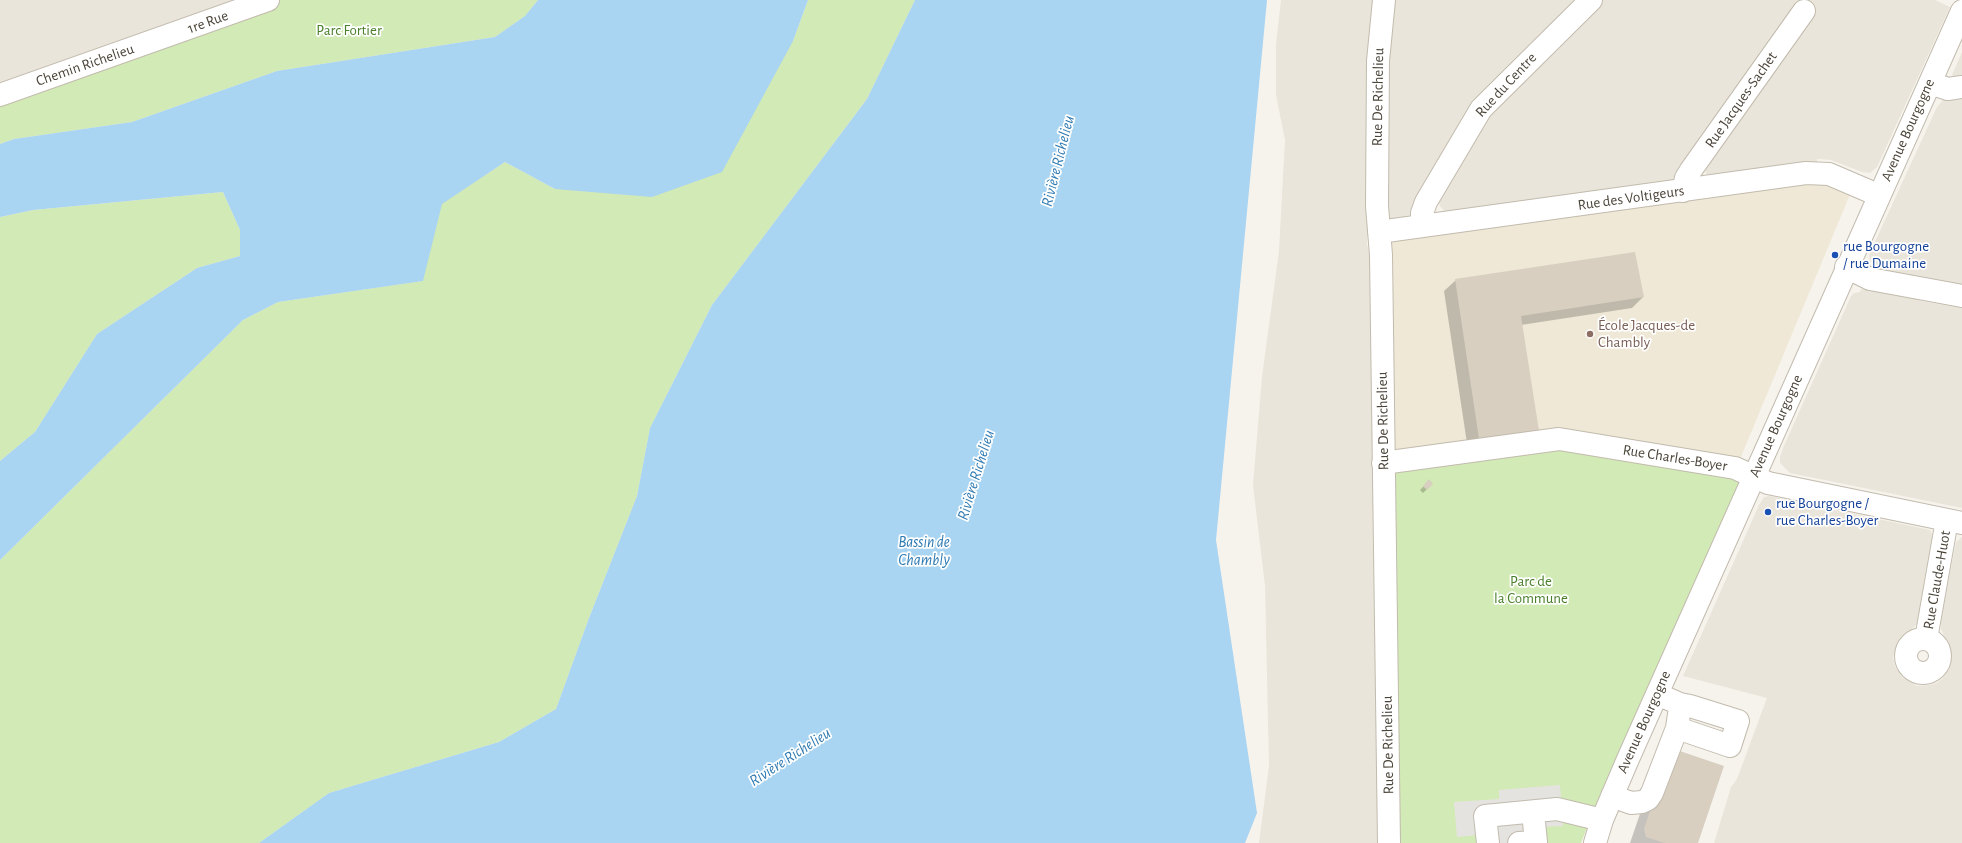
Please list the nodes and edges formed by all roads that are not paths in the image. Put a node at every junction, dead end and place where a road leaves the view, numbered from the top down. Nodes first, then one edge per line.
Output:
1 (268, 0) edge
2 (1384, 0) edge
3 (1591, 0) edge
4 (1804, 11) dead end
5 (1962, 11) edge
6 (170, 36) joint
7 (1930, 83) junction
8 (1962, 87) edge
9 (0, 95) edge
10 (1683, 191) junction
11 (1878, 195) junction
12 (1422, 226) junction
13 (1379, 232) junction
14 (1846, 267) junction
15 (1962, 296) edge
16 (1383, 463) junction
17 (1753, 477) junction
18 (1955, 521) edge
19 (1926, 639) dead end
20 (1657, 694) junction
21 (1680, 704) junction
22 (1677, 728) junction
23 (1612, 796) junction
24 (1533, 812) junction
25 (1602, 820) junction
26 (1389, 843) edge
27 (1488, 843) edge
28 (1520, 843) edge
29 (1595, 843) edge

1 - 6 street, 1re Rue
2 - 13 street, Rue De Richelieu
3 - 12 street, Rue du Centre
4 - 10 street, Rue Jacques-Sachet
5 - 7 street, Avenue Bourgogne
6 - 9 street, Chemin Richelieu
7 - 8 street
7 - 11 street, Avenue Bourgogne
10 - 11 street, Rue des Voltigeurs
10 - 12 street, Rue des Voltigeurs
11 - 14 street, Avenue Bourgogne
12 - 13 street, Rue des Voltigeurs
13 - 16 street, Rue De Richelieu
14 - 15 street
14 - 17 street, Avenue Bourgogne
16 - 17 street, Rue Charles-Boyer
16 - 26 street, Rue De Richelieu
17 - 18 street, Rue Charles-Boyer
17 - 20 street, Avenue Bourgogne
18 - 19 street, Rue Claude-Huot
20 - 21 street
20 - 23 street, Avenue Bourgogne
21 - 22 street
21 - 22 street
22 - 23 street
23 - 25 street, Avenue Bourgogne
24 - 25 street
24 - 27 street
24 - 28 street
25 - 29 street, Avenue Bourgogne

